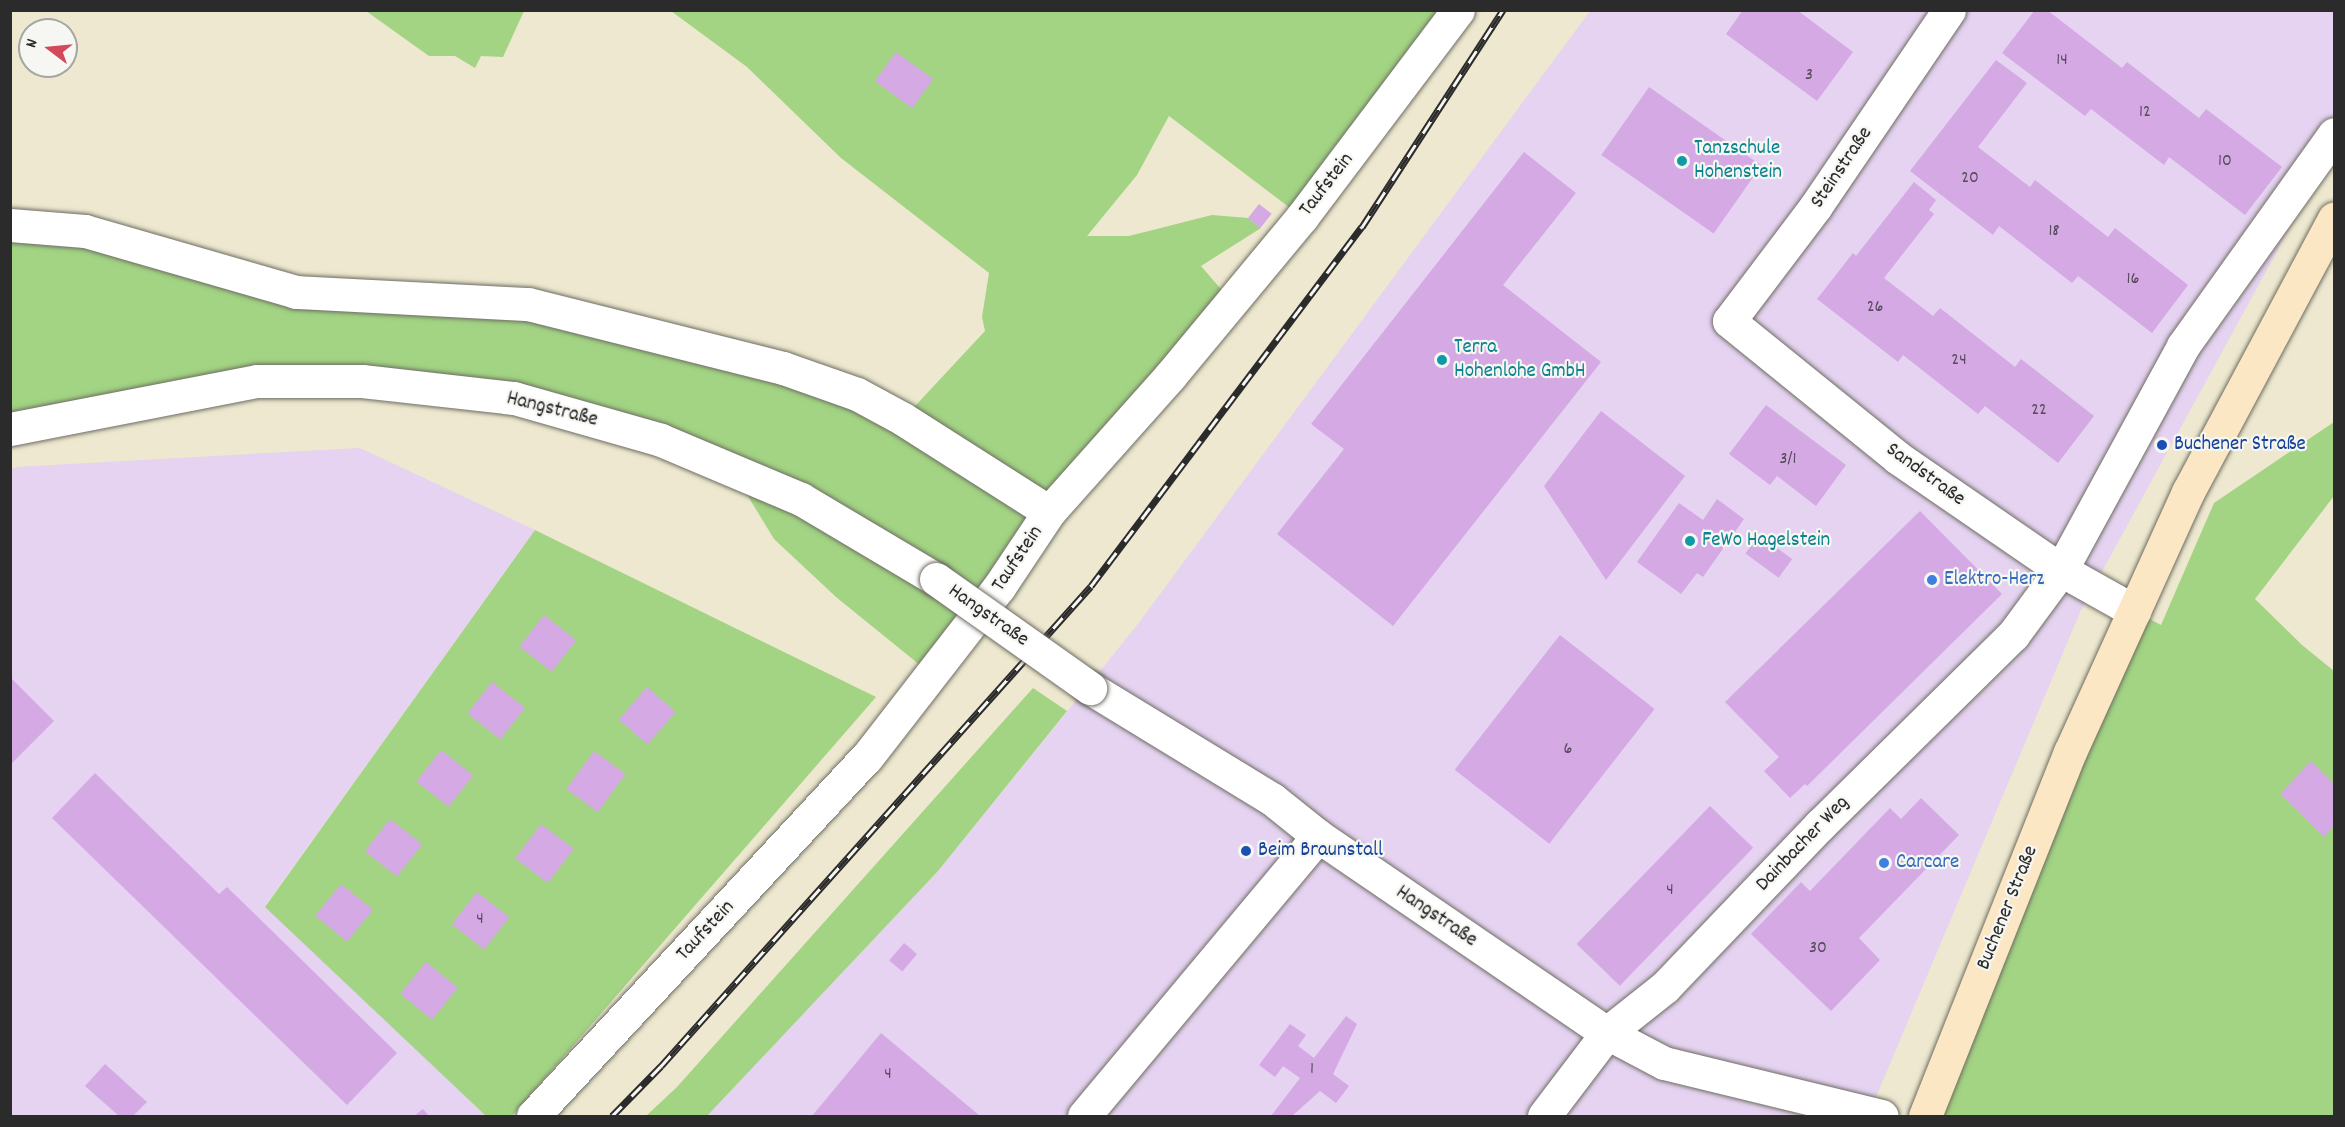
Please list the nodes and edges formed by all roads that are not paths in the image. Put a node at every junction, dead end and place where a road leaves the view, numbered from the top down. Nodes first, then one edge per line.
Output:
1 (1458, 10) edge
2 (1949, 10) edge
3 (2334, 134) edge
4 (2334, 219) edge
5 (10, 225) edge
6 (1729, 321) joint
7 (10, 429) edge
8 (1049, 513) junction
9 (2061, 570) junction
10 (2134, 611) junction
11 (1318, 836) junction
12 (1607, 1033) junction
13 (533, 1116) edge
14 (1084, 1116) edge
15 (1544, 1116) edge
16 (1882, 1116) edge
17 (1925, 1116) edge

1 - 8 street, Taufstein
2 - 6 street, Steinstraße
3 - 9 street
4 - 10 main road, Buchener Straße
5 - 8 street
6 - 9 street, Sandstraße
7 - 11 street, Hangstraße, bridge
8 - 13 street, Taufstein
9 - 10 street, Sandstraße
9 - 12 street, Dainbacher Weg
10 - 17 main road, Buchener Straße
11 - 12 street, Hangstraße
11 - 14 street
12 - 15 street, Dainbacher Weg
12 - 16 street, Hangstraße

